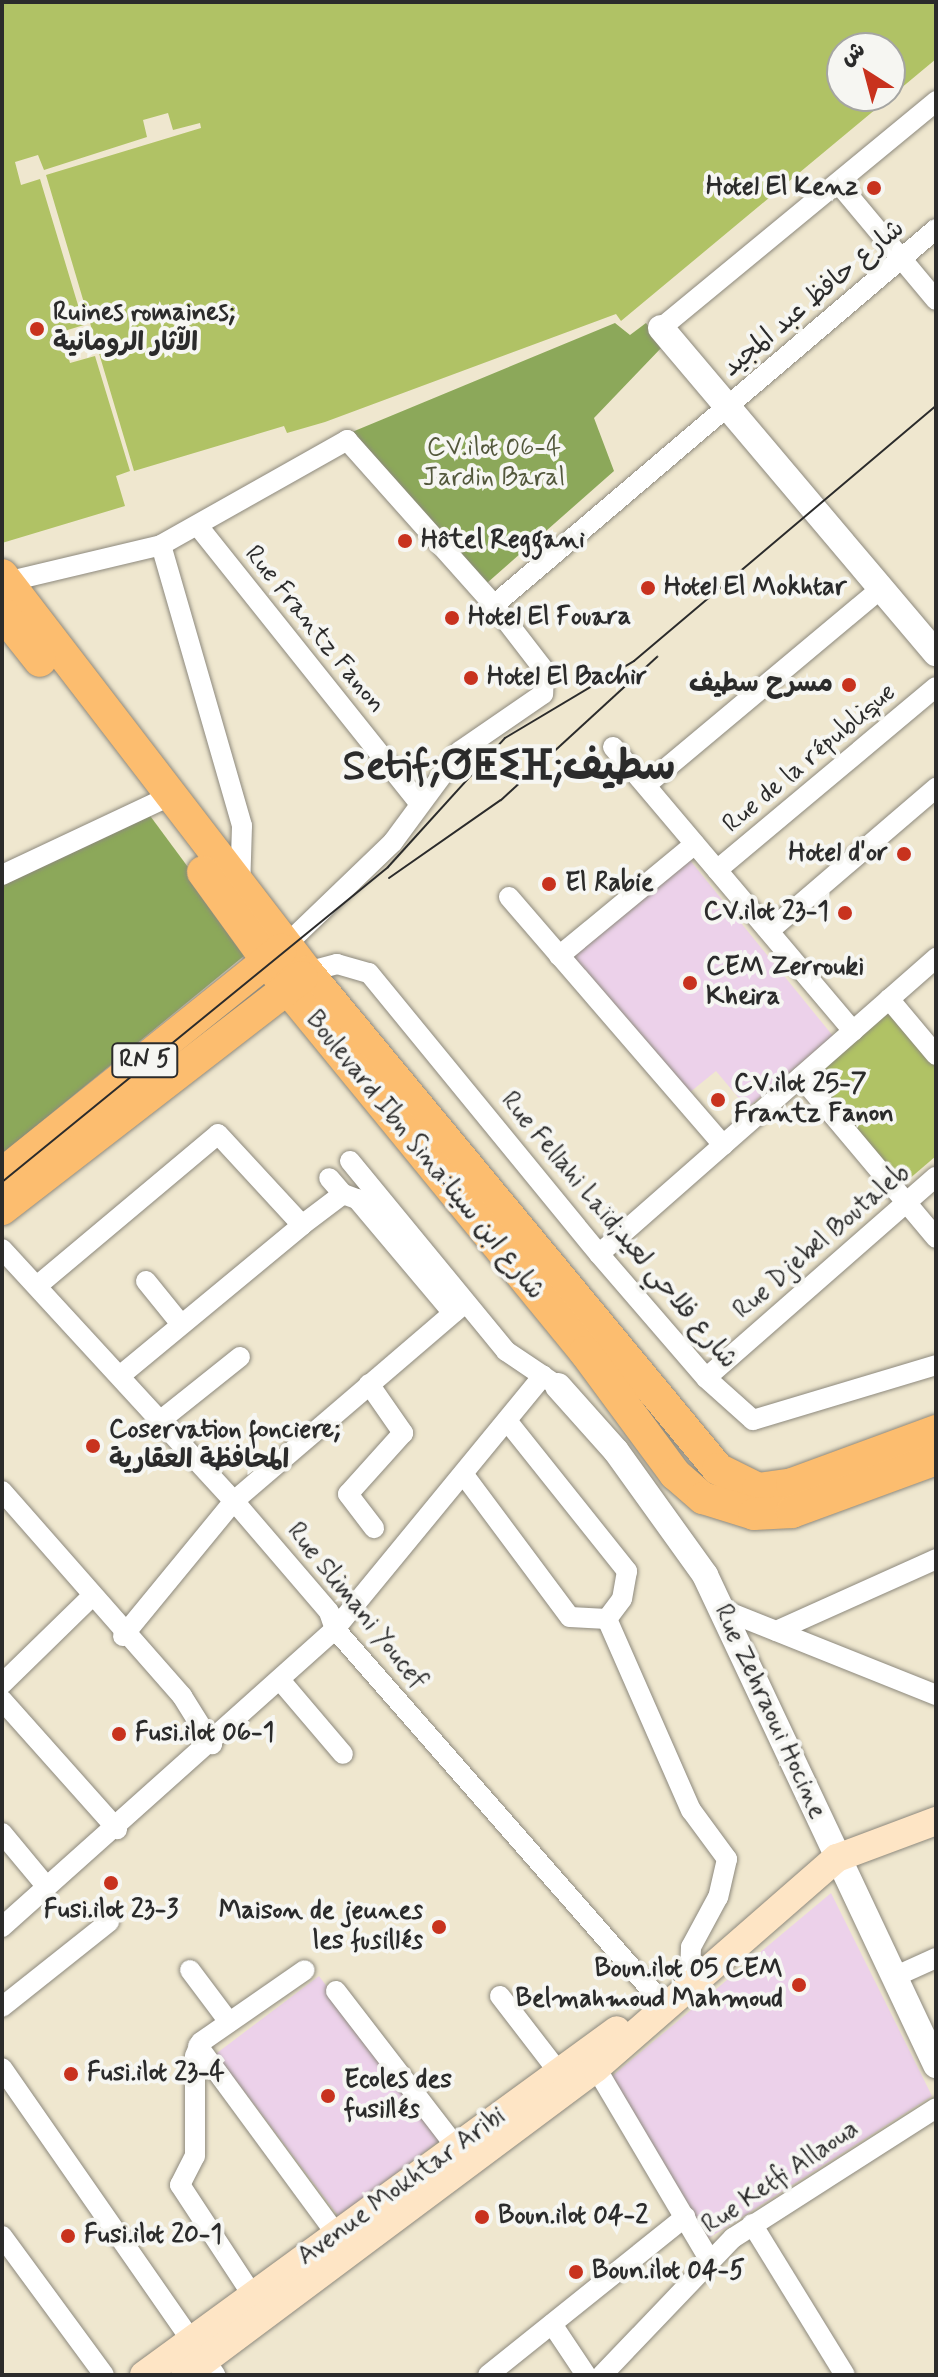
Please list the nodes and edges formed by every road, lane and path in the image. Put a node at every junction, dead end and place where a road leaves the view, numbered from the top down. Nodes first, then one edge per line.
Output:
1 (936, 101) edge
2 (839, 184) junction
3 (936, 229) edge
4 (901, 259) junction
5 (936, 300) edge
6 (661, 328) joint
7 (725, 408) junction
8 (198, 526) junction
9 (161, 545) junction
10 (6, 589) edge
11 (880, 589) junction
12 (494, 605) junction
13 (936, 653) edge
14 (936, 687) edge
15 (613, 747) dead end
16 (646, 785) junction
17 (936, 788) edge
18 (163, 797) junction
19 (420, 804) junction
20 (695, 844) junction
21 (717, 870) junction
22 (2, 875) edge
23 (240, 888) junction
24 (509, 897) dead end
25 (769, 931) junction
26 (276, 954) junction
27 (559, 956) junction
28 (936, 958) edge
29 (297, 980) junction
30 (889, 999) junction
31 (853, 1031) junction
32 (936, 1055) edge
33 (801, 1077) junction
34 (723, 1145) junction
35 (350, 1161) dead end
36 (2, 1174) edge
37 (936, 1177) edge
38 (329, 1178) dead end
39 (343, 1194) junction
40 (907, 1203) junction
41 (2, 1209) edge
42 (302, 1225) junction
43 (936, 1238) edge
44 (2, 1249) edge
45 (599, 1254) junction
46 (146, 1281) dead end
47 (37, 1286) junction
48 (459, 1308) junction
49 (180, 1323) junction
50 (240, 1357) dead end
51 (936, 1365) edge
52 (121, 1375) junction
53 (706, 1378) junction
54 (551, 1381) junction
55 (369, 1384) junction
56 (668, 1405) junction
57 (161, 1420) junction
58 (508, 1422) junction
59 (642, 1427) junction
60 (936, 1431) edge
61 (616, 1451) junction
62 (936, 1459) edge
63 (464, 1475) junction
64 (2, 1491) edge
65 (234, 1501) junction
66 (374, 1528) dead end
67 (936, 1559) edge
68 (91, 1597) junction
69 (721, 1609) junction
70 (607, 1619) junction
71 (335, 1629) junction
72 (776, 1631) junction
73 (123, 1636) junction
74 (280, 1680) junction
75 (2, 1684) edge
76 (936, 1695) edge
77 (4, 1705) edge
78 (212, 1744) junction
79 (343, 1754) dead end
80 (936, 1821) edge
81 (117, 1829) junction
82 (2, 1833) edge
83 (837, 1858) junction
84 (47, 1887) junction
85 (109, 1922) dead end
86 (2, 1927) edge
87 (936, 1958) edge
88 (190, 1970) dead end
89 (305, 1970) dead end
90 (894, 1977) junction
91 (690, 1982) junction
92 (336, 1991) dead end
93 (500, 1996) dead end
94 (663, 2004) junction
95 (2, 2007) edge
96 (229, 2022) junction
97 (198, 2046) junction
98 (936, 2065) edge
99 (2, 2068) edge
100 (596, 2068) junction
101 (557, 2070) junction
102 (936, 2108) edge
103 (456, 2147) junction
104 (685, 2217) junction
105 (752, 2224) junction
106 (337, 2235) junction
107 (2, 2236) edge
108 (709, 2259) junction
109 (253, 2296) junction
110 (552, 2324) junction
111 (199, 2362) edge
112 (104, 2375) edge
113 (144, 2375) edge
114 (488, 2375) edge
115 (586, 2375) edge
116 (602, 2375) edge
117 (845, 2375) edge

1 - 2 street
2 - 4 street
2 - 6 street
3 - 4 street, شارع حافظ عبد المجيد
4 - 5 street
4 - 7 street, شارع حافظ عبد المجيد
6 - 7 street
7 - 11 street
7 - 12 street, شارع حافظ عبد المجيد
8 - 9 street
8 - 12 street
8 - 19 street, Rue Frantz Fanon
9 - 10 street
9 - 23 street
10 - 18 main road, Boulevard Ibn Sina:شارع ابن سينا
11 - 13 street
11 - 16 street
12 - 19 street
14 - 21 street, Rue de la république
15 - 16 street
16 - 20 street
17 - 25 street
18 - 22 street
18 - 23 main road, Boulevard Ibn Sina:شارع ابن سينا
18 - 26 main road, Boulevard Ibn Sina:شارع ابن سينا
19 - 26 street
20 - 21 street
20 - 27 street
21 - 25 street
23 - 26 main road, Boulevard Ibn Sina:شارع ابن سينا
24 - 27 street
25 - 31 street
26 - 29 main road, Boulevard Ibn Sina:شارع ابن سينا
26 - 36 main road, RN 5
27 - 34 street
28 - 30 street
29 - 41 main road, RN 5
29 - 45 street, Rue Fellahi Laïd;شارع فلاحي لعيد
29 - 56 main road, Boulevard Ibn Sina:شارع ابن سينا
29 - 59 main road, Boulevard Ibn Sina:شارع ابن سينا
30 - 31 street
30 - 32 street
31 - 33 street
33 - 34 street
33 - 40 street
34 - 45 street
35 - 48 street
37 - 40 street, Rue Djebel Boutaleb
38 - 39 street
39 - 42 street
39 - 48 street
40 - 43 street
40 - 53 street, Rue Djebel Boutaleb
42 - 47 street
42 - 49 street
44 - 47 street, Rue Slimani Youcef
45 - 53 street, Rue Fellahi Laïd;شارع فلاحي لعيد
46 - 49 street
47 - 52 street, Rue Slimani Youcef
48 - 54 street
48 - 55 street
49 - 52 street
50 - 57 street
51 - 53 street, Rue Fellahi Laïd;شارع فلاحي لعيد
52 - 57 street, Rue Slimani Youcef
54 - 58 street
54 - 61 street, Rue Zehraoui Hocine
55 - 65 street
55 - 66 street
56 - 59 street
56 - 60 main road, Boulevard Ibn Sina:شارع ابن سينا
57 - 65 street, Rue Slimani Youcef
58 - 63 street
58 - 70 street
59 - 61 street
59 - 62 main road, Boulevard Ibn Sina:شارع ابن سينا
61 - 69 street, Rue Zehraoui Hocine
63 - 70 street
63 - 71 street
64 - 68 street
65 - 71 street, Rue Slimani Youcef
65 - 73 street
67 - 72 street
68 - 73 street
68 - 75 street
69 - 72 street
69 - 83 street, Rue Zehraoui Hocine
70 - 91 street
71 - 74 street
71 - 94 street, Rue Slimani Youcef
72 - 76 street
73 - 78 street
74 - 78 street
74 - 79 street
77 - 81 street
78 - 81 street
80 - 83 main road, Avenue Mokhtar Aribi
81 - 84 street
82 - 84 street
83 - 90 street, Rue Zehraoui Hocine
83 - 91 main road, Avenue Mokhtar Aribi
84 - 86 street
85 - 95 street
87 - 90 street
88 - 96 street
89 - 96 street
90 - 98 street, Rue Zehraoui Hocine
91 - 94 main road, Avenue Mokhtar Aribi
92 - 103 street
93 - 101 street
94 - 100 main road, Avenue Mokhtar Aribi
94 - 101 main road, Avenue Mokhtar Aribi
96 - 97 street
97 - 106 street
97 - 109 street
99 - 111 street
100 - 104 street
100 - 111 main road, Avenue Mokhtar Aribi
101 - 103 main road, Avenue Mokhtar Aribi
102 - 105 street, Rue Ketfi Allaoua
103 - 106 main road, Avenue Mokhtar Aribi
104 - 108 street
104 - 110 street
105 - 108 street, Rue Ketfi Allaoua
105 - 117 street
106 - 109 main road, Avenue Mokhtar Aribi
107 - 112 street
108 - 116 street, Rue Ketfi Allaoua
109 - 111 main road, Avenue Mokhtar Aribi
110 - 114 street
110 - 115 street
111 - 113 main road, Avenue Mokhtar Aribi

